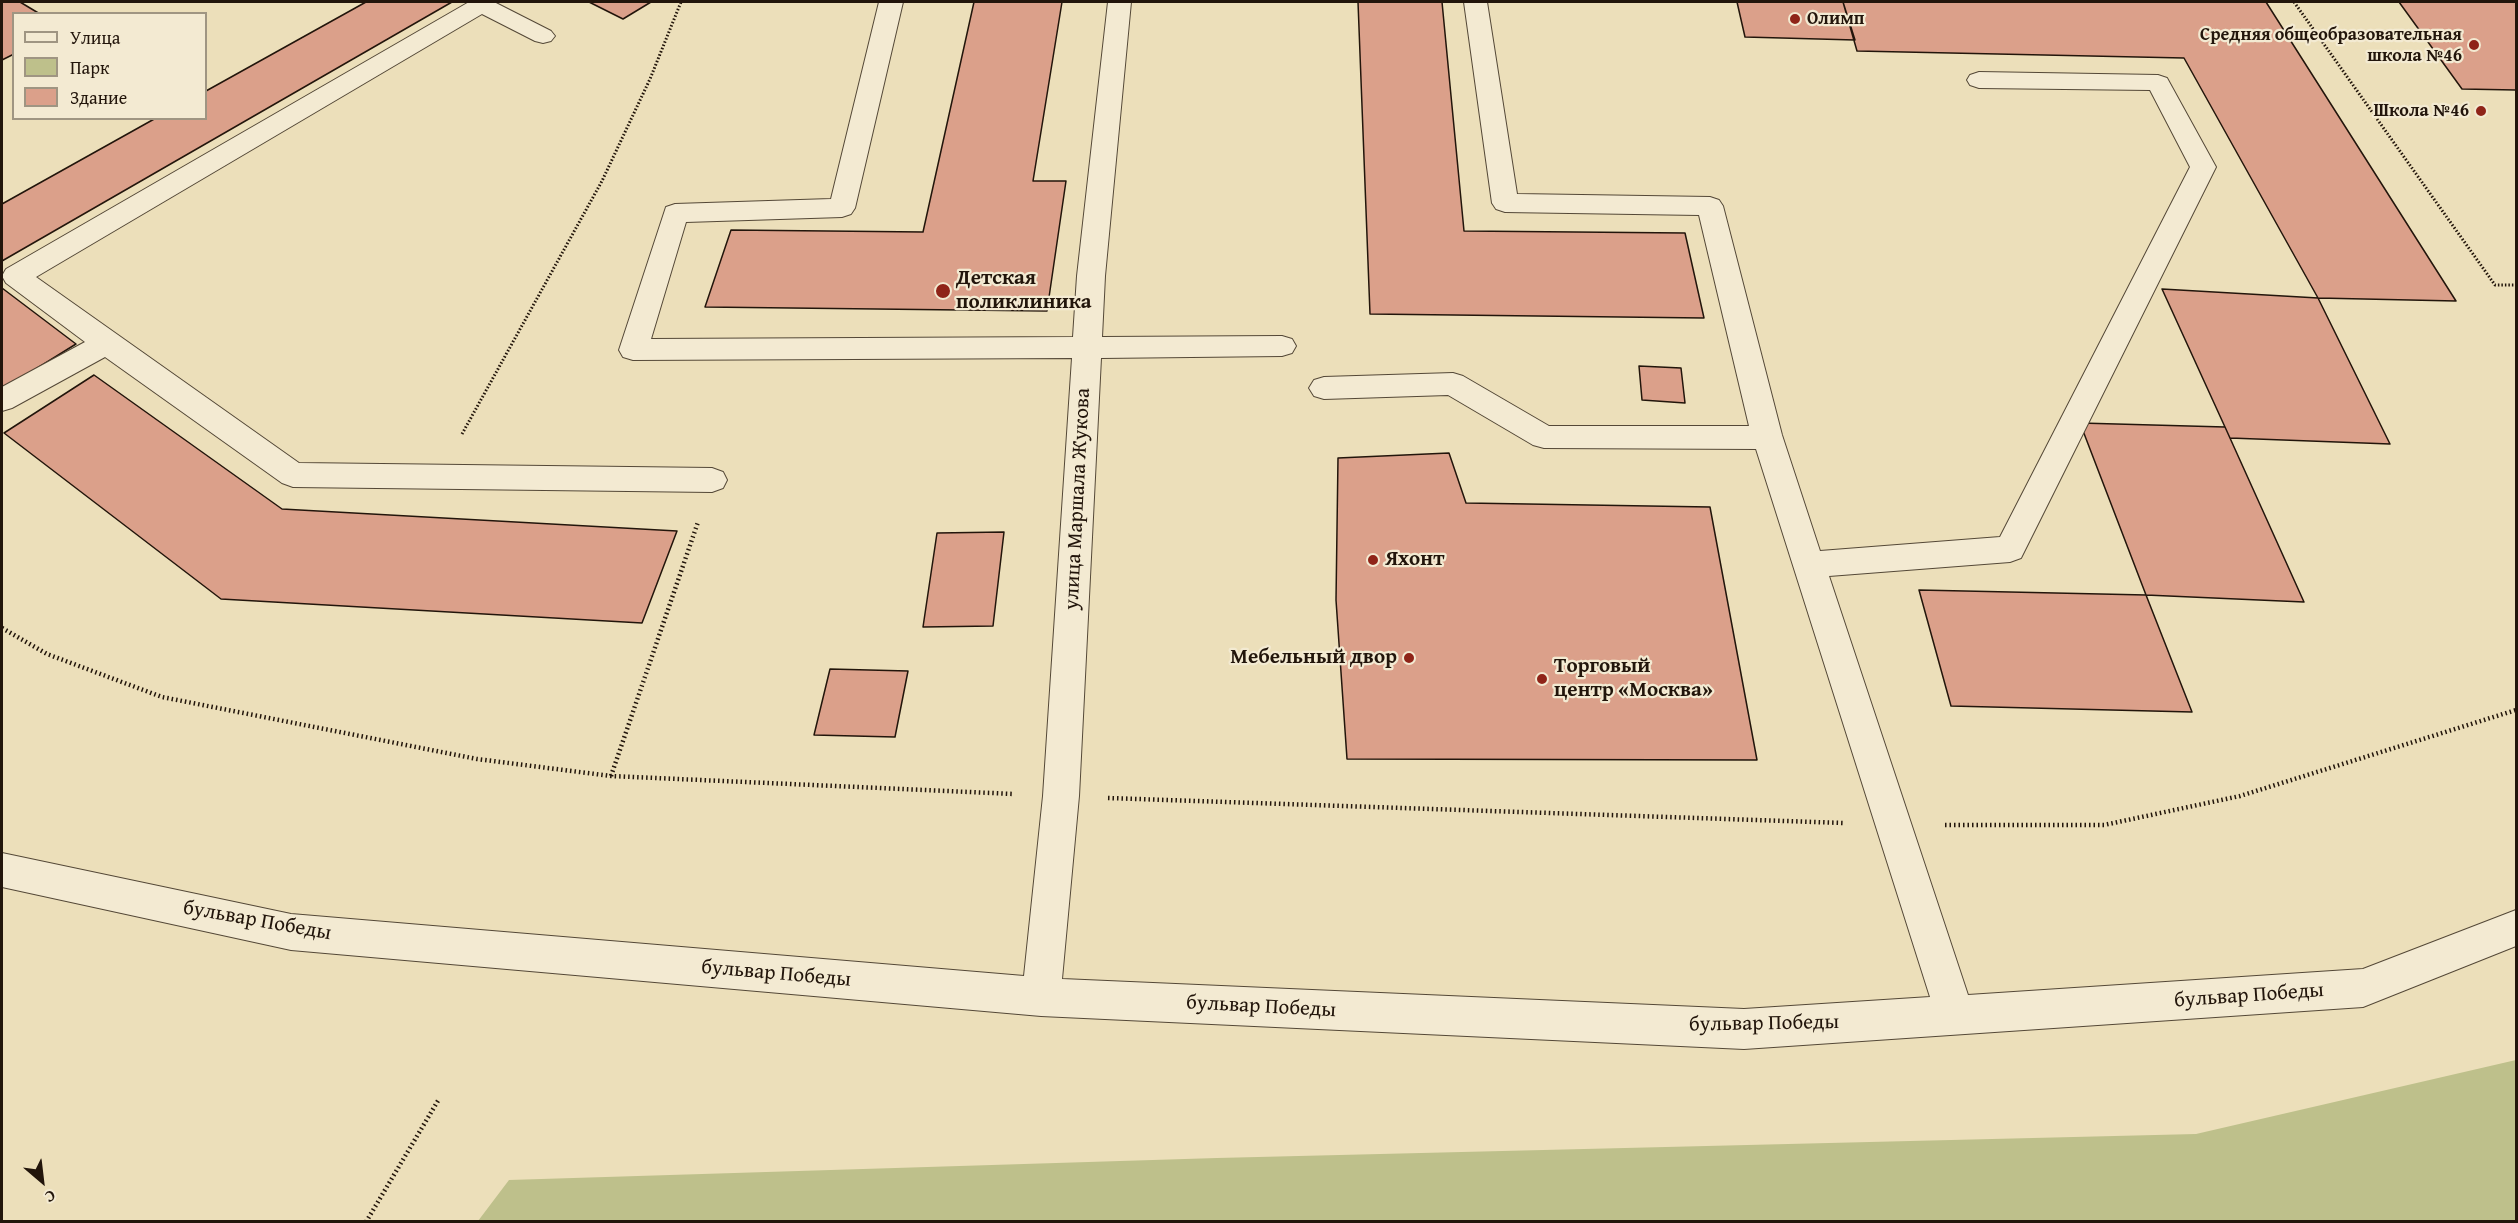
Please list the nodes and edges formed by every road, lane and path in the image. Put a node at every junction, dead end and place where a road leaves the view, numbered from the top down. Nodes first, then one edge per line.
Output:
1 (681, 2) edge
2 (891, 2) edge
3 (1120, 2) edge
4 (1475, 2) edge
5 (2294, 2) edge
6 (543, 36) dead end
7 (1978, 80) dead end
8 (2517, 285) edge
9 (106, 343) junction
10 (1282, 346) dead end
11 (1087, 348) junction
12 (1324, 388) dead end
13 (2, 400) edge
14 (1768, 438) junction
15 (439, 477) junction
16 (712, 480) joint
17 (1808, 565) junction
18 (2, 628) edge
19 (2517, 710) edge
20 (611, 776) junction
21 (1061, 796) junction
22 (1893, 825) junction
23 (2, 870) edge
24 (2517, 928) edge
25 (1041, 997) junction
26 (1954, 1015) junction
27 (439, 1099) dead end
28 (366, 1221) edge

1 - 15 path
2 - 11 street
3 - 11 street, улица Маршала Жукова
4 - 14 street
5 - 8 path
6 - 9 street
7 - 17 street
9 - 13 street
9 - 15 street
10 - 11 street
11 - 21 street, улица Маршала Жукова
12 - 14 street
14 - 17 street
15 - 16 street
16 - 20 path
17 - 22 street
18 - 20 path
19 - 22 path
20 - 21 path
21 - 22 path
21 - 25 street, улица Маршала Жукова
22 - 26 street
23 - 25 street, бульвар Победы
24 - 26 street, бульвар Победы
25 - 26 street, бульвар Победы
27 - 28 path

